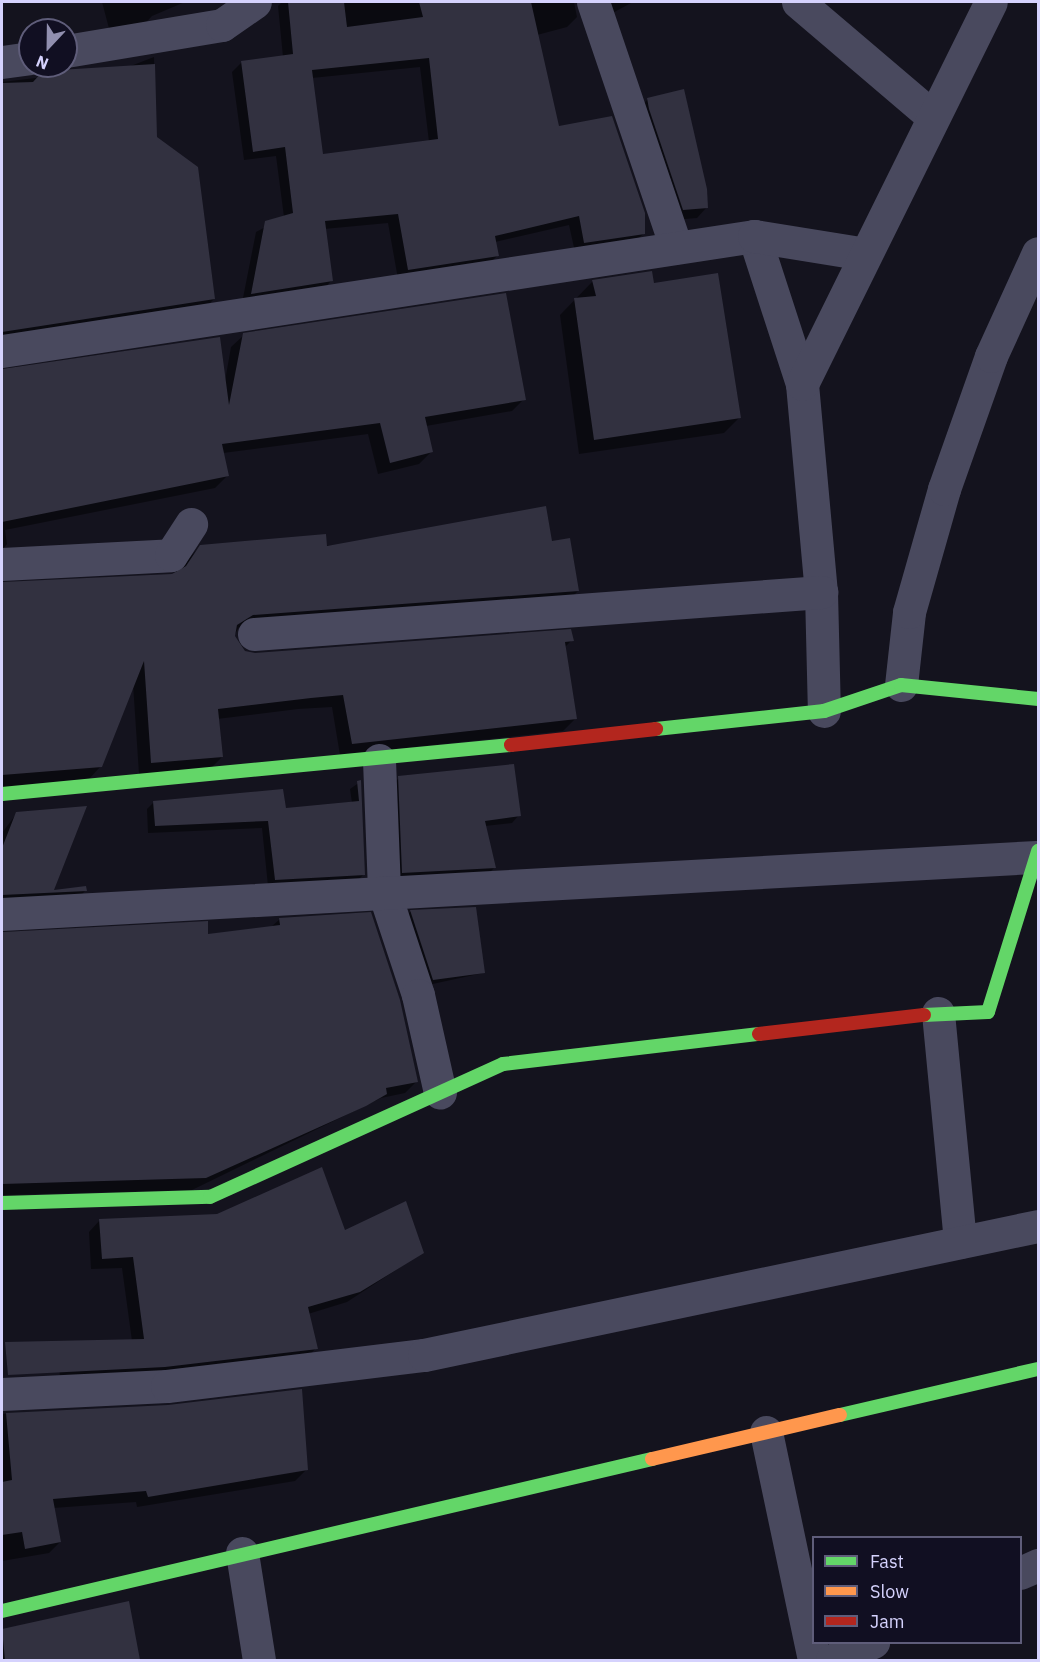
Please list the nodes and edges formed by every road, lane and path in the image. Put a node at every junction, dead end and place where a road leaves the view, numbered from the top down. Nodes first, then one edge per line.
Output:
1 (255, 2) edge
2 (593, 2) edge
3 (798, 2) edge
4 (991, 2) edge
5 (78, 49) edge
6 (18, 60) edge
7 (2, 62) edge
8 (932, 116) junction
9 (754, 236) junction
10 (676, 247) junction
11 (1038, 253) edge
12 (865, 254) junction
13 (2, 351) edge
14 (802, 384) junction
15 (191, 524) dead end
16 (2, 564) edge
17 (821, 592) junction
18 (254, 634) dead end
19 (901, 685) junction
20 (1038, 699) edge
21 (824, 711) junction
22 (379, 760) junction
23 (2, 794) edge
24 (1037, 854) edge
25 (384, 892) junction
26 (2, 914) edge
27 (938, 1013) junction
28 (440, 1093) junction
29 (2, 1203) edge
30 (1038, 1226) edge
31 (960, 1242) junction
32 (1038, 1369) edge
33 (2, 1394) edge
34 (766, 1432) junction
35 (242, 1553) junction
36 (1038, 1565) edge
37 (1022, 1572) edge
38 (2, 1611) edge
39 (868, 1644) edge
40 (259, 1660) edge
41 (814, 1660) edge
42 (832, 1660) edge

1 - 5 street
2 - 10 street
3 - 8 street
4 - 8 street
6 - 7 street
8 - 12 street
9 - 10 street
9 - 12 street
9 - 14 street
10 - 13 street
11 - 19 street
12 - 14 street
14 - 17 street
15 - 16 street
17 - 18 street
17 - 21 street
19 - 20 street
19 - 21 street
21 - 22 street
22 - 23 street
22 - 25 street
24 - 25 street
24 - 27 street
25 - 26 street
25 - 28 street
27 - 28 street
27 - 31 street
28 - 29 street
30 - 31 street
31 - 33 street
32 - 34 street
34 - 35 street
34 - 41 street
35 - 38 street
35 - 40 street
36 - 37 street
39 - 42 street

